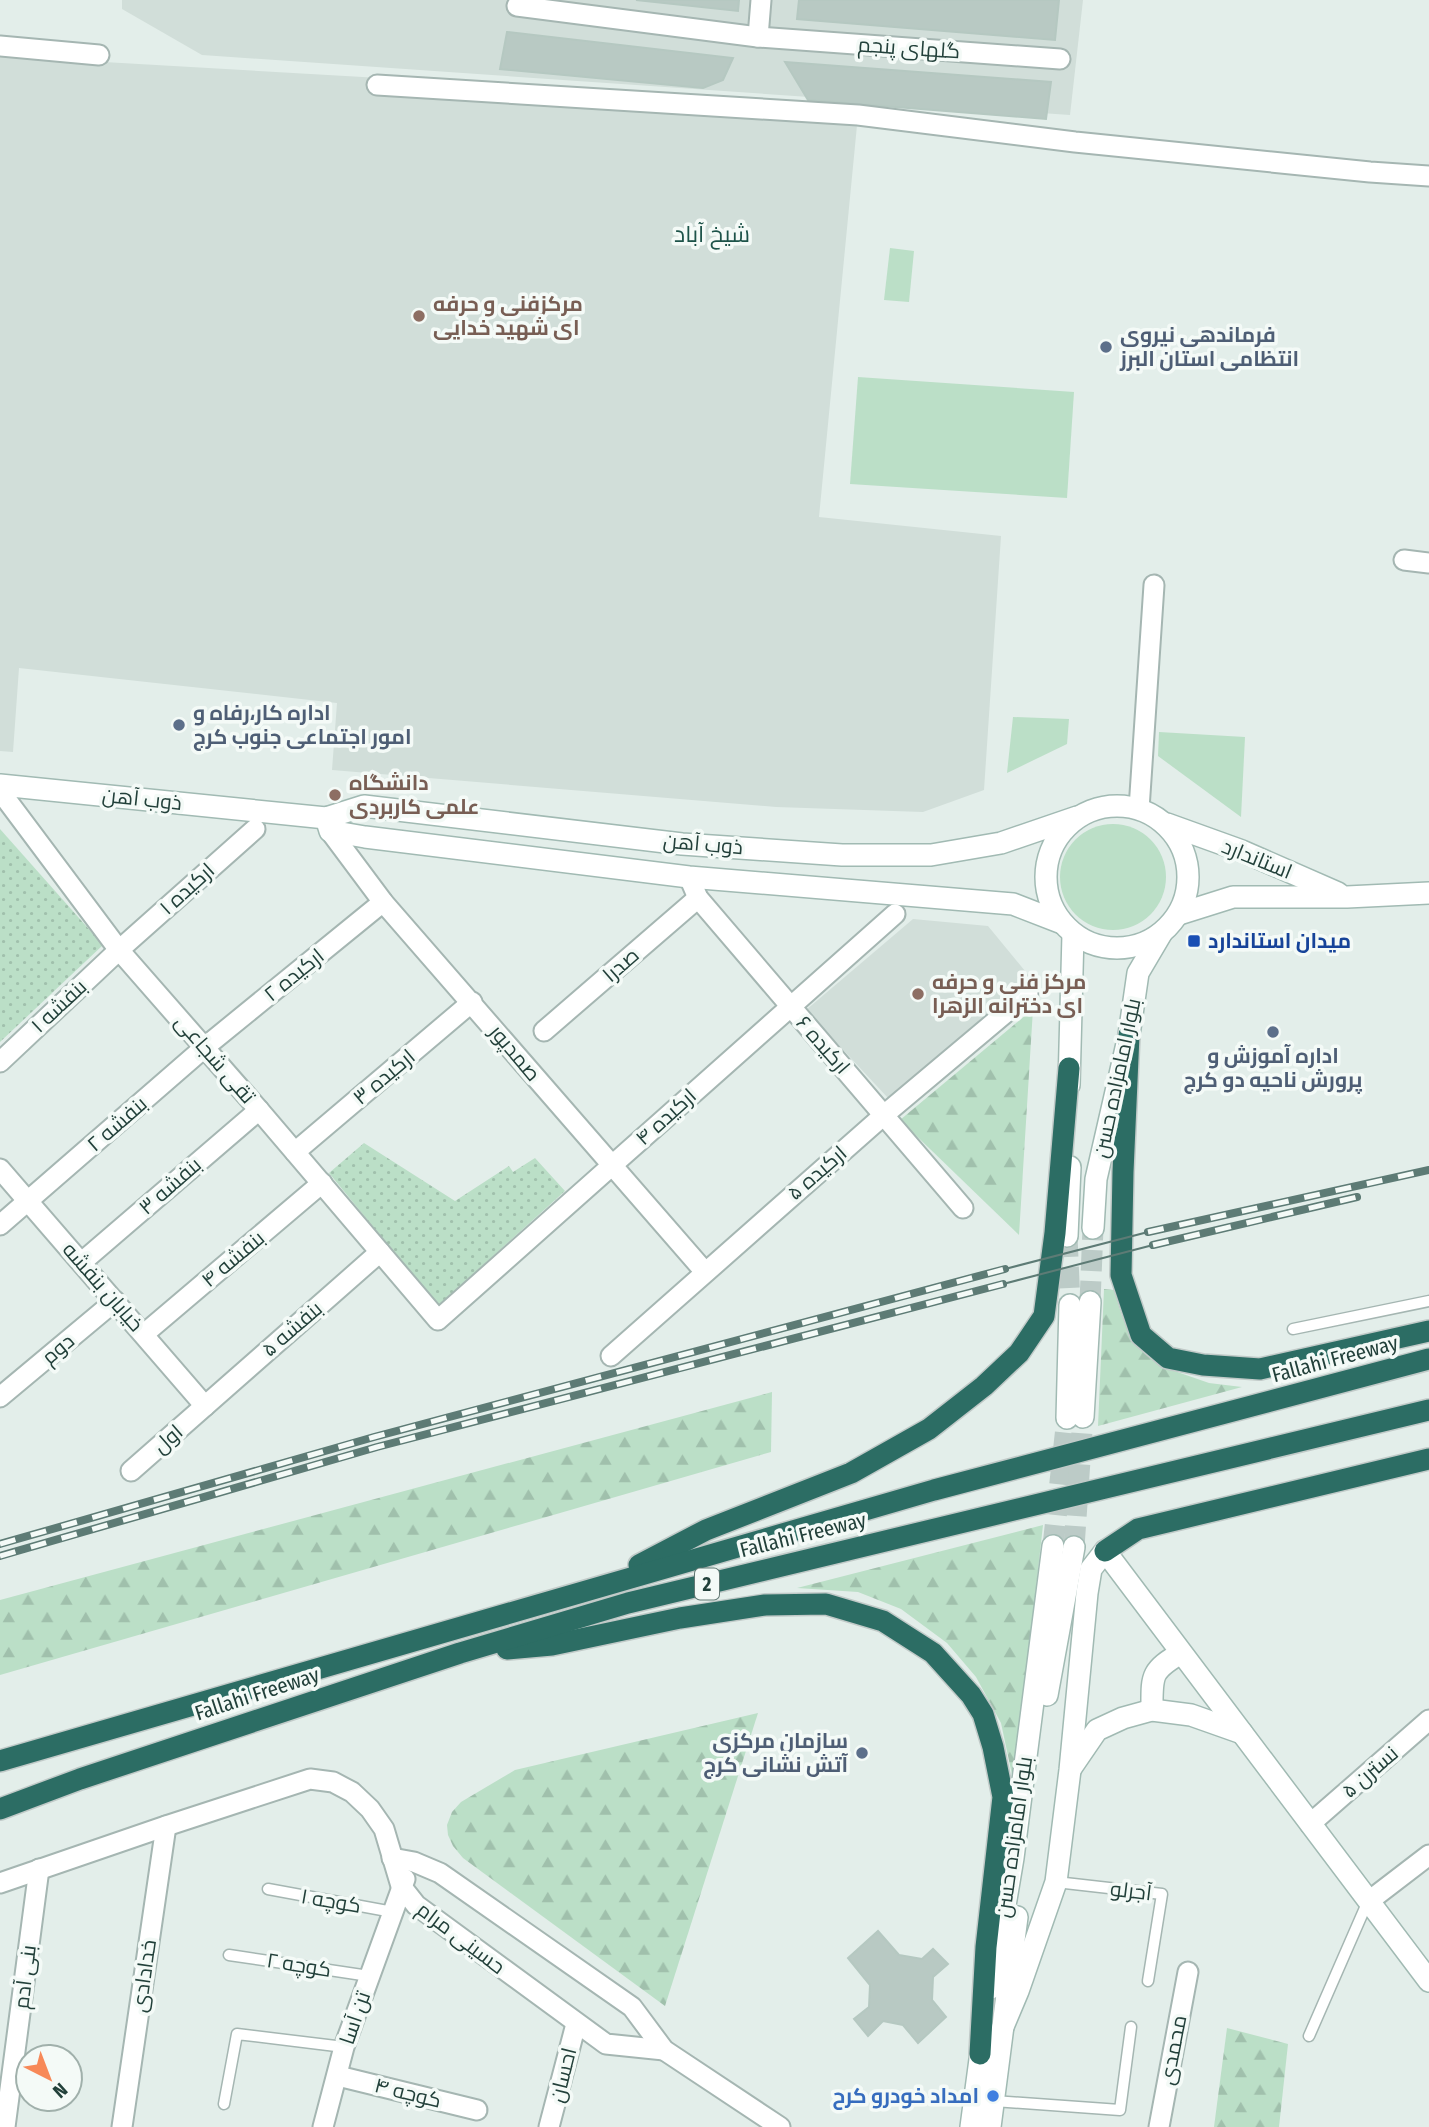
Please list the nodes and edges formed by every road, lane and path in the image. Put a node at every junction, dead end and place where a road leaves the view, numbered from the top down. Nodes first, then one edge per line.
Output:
1 (761, 0) edge
2 (517, 6) dead end
3 (758, 37) junction
4 (0, 46) edge
5 (99, 55) dead end
6 (1060, 59) dead end
7 (377, 85) dead end
8 (1429, 176) edge
9 (1404, 560) dead end
10 (1429, 562) edge
11 (1154, 585) dead end
12 (0, 785) edge
13 (0, 791) edge
14 (1139, 809) junction
15 (1077, 817) junction
16 (1166, 823) junction
17 (328, 825) junction
18 (255, 829) dead end
19 (682, 844) junction
20 (689, 877) junction
21 (1429, 893) edge
22 (1347, 897) junction
23 (698, 898) junction
24 (383, 902) junction
25 (895, 914) dead end
26 (1179, 914) junction
27 (1068, 928) junction
28 (1161, 934) junction
29 (119, 950) junction
30 (1028, 994) dead end
31 (472, 1002) junction
32 (790, 1007) junction
33 (544, 1031) dead end
34 (1129, 1035) junction
35 (205, 1047) junction
36 (0, 1062) edge
37 (1069, 1068) junction
38 (259, 1110) junction
39 (884, 1115) junction
40 (295, 1152) junction
41 (611, 1166) junction
42 (0, 1169) edge
43 (322, 1183) junction
44 (28, 1201) junction
45 (963, 1208) dead end
46 (0, 1225) edge
47 (1093, 1228) tunnel mouth
48 (1067, 1236) tunnel mouth
49 (380, 1252) junction
50 (82, 1262) junction
51 (705, 1272) junction
52 (115, 1301) junction
53 (1429, 1301) edge
54 (1080, 1303) tunnel mouth
55 (438, 1320) joint
56 (1293, 1329) dead end
57 (1429, 1331) edge
58 (144, 1334) junction
59 (611, 1356) dead end
60 (1429, 1359) edge
61 (0, 1397) edge
62 (205, 1406) junction
63 (1429, 1410) edge
64 (1075, 1418) tunnel mouth
65 (1429, 1459) edge
66 (131, 1471) dead end
67 (1105, 1551) junction
68 (601, 1586) junction
69 (460, 1653) junction
70 (1181, 1653) junction
71 (1152, 1710) junction
72 (1429, 1720) edge
73 (1242, 1733) junction
74 (0, 1761) edge
75 (1070, 1770) junction
76 (0, 1809) edge
77 (1310, 1824) junction
78 (166, 1826) junction
79 (1429, 1855) edge
80 (392, 1858) junction
81 (414, 1862) junction
82 (39, 1868) junction
83 (1056, 1882) junction
84 (0, 1883) edge
85 (401, 1886) junction
86 (268, 1889) dead end
87 (1369, 1901) junction
88 (393, 1912) junction
89 (229, 1955) dead end
90 (1188, 1972) dead end
91 (369, 1976) junction
92 (1148, 1981) dead end
93 (1429, 1981) edge
94 (576, 2024) junction
95 (1132, 2027) dead end
96 (1002, 2029) junction
97 (1309, 2036) dead end
98 (344, 2047) junction
99 (664, 2050) junction
100 (980, 2054) junction
101 (338, 2076) junction
102 (993, 2101) junction
103 (224, 2104) dead end
104 (477, 2110) dead end
105 (5, 2127) edge
106 (122, 2127) edge
107 (323, 2127) edge
108 (549, 2127) edge
109 (780, 2127) edge
110 (971, 2127) edge
111 (989, 2127) edge
112 (1158, 2127) edge

1 - 3 street
2 - 3 street, گلهای پنجم
3 - 6 street, گلهای پنجم
4 - 5 street
7 - 8 street
9 - 10 street
11 - 14 street
12 - 17 main road, ذوب آهن
13 - 29 street, تقی شجاعی
14 - 15 main road
14 - 16 main road
15 - 19 main road, ذوب آهن
15 - 27 main road
16 - 22 main road, استاندارد
16 - 26 main road
17 - 19 main road, ذوب آهن
17 - 20 main road, ذوب آهن
17 - 24 street, صمدپور
18 - 29 street, ارکیده ۱
19 - 20 main road
20 - 23 street, ارکیده ۶
20 - 27 main road, ذوب آهن
21 - 22 main road, استاندارد
22 - 26 main road, استاندارد
23 - 32 street, ارکیده ۶
23 - 33 street, صدرا
24 - 31 street, صمدپور
24 - 35 street, ارکیده ۲
25 - 32 street, ارکیده ۴
26 - 28 main road
27 - 28 main road
27 - 37 main road, بلوار امامزاده حسن
28 - 34 main road, بلوار امامزاده حسن
29 - 35 street, تقی شجاعی
29 - 36 street, بنفشه ۱
30 - 39 street, ارکیده ۵
31 - 40 street, ارکیده ۳
31 - 41 street, صمدپور
32 - 39 street, ارکیده ۶
32 - 41 street, ارکیده ۴
34 - 47 main road, بلوار امامزاده حسن
34 - 57 highway
35 - 38 street, تقی شجاعی
35 - 44 street, بنفشه ۲
37 - 48 main road, بلوار امامزاده حسن
37 - 68 highway
38 - 40 street, تقی شجاعی
38 - 50 street, بنفشه ۳
39 - 45 street, ارکیده ۶
39 - 51 street, ارکیده ۵
40 - 43 street, تقی شجاعی
41 - 51 street, صمدپور
41 - 55 street, ارکیده ۴
42 - 44 street, خیابان بنفشه
43 - 49 street, تقی شجاعی
43 - 58 street, بنفشه ۴
44 - 46 street, بنفشه ۲
44 - 50 street, خیابان بنفشه
49 - 55 street, تقی شجاعی
49 - 62 street, بنفشه ۵
50 - 52 street, خیابان بنفشه
51 - 59 street, ارکیده ۵
52 - 58 street, خیابان بنفشه
52 - 61 street, دوم
53 - 56 lane
54 - 64 main road
58 - 62 street, خیابان بنفشه
60 - 68 highway, Fallahi Freeway / 2
62 - 66 street, اول
63 - 69 highway, Fallahi Freeway / 2
65 - 67 highway
67 - 70 main road
67 - 75 main road
68 - 74 highway, Fallahi Freeway / 2
69 - 76 highway, Fallahi Freeway / 2
69 - 100 highway
70 - 71 main road
70 - 73 main road
71 - 73 main road
71 - 75 main road
72 - 77 street, نسترن ۵
73 - 77 main road
75 - 83 main road
77 - 87 main road
78 - 80 street
78 - 82 street
78 - 106 street, خدادادی
79 - 87 street
80 - 81 street, حسینی مرام
80 - 85 street, حسینی مرام
81 - 85 street, تن آسا
81 - 99 street, حسینی مرام
82 - 84 street
82 - 105 street, بنی آدم
83 - 92 lane, آجرلو
83 - 96 main road
85 - 88 street, تن آسا
85 - 94 street, حسینی مرام
86 - 88 lane, کوچه ۱
87 - 93 main road
87 - 97 lane
88 - 91 street, تن آسا
89 - 91 lane, کوچه ۲
90 - 112 street, محمدی
91 - 98 street, تن آسا
94 - 99 street, حسینی مرام
94 - 108 street, احسان
95 - 102 lane
96 - 100 main road, بلوار امامزاده حسن
96 - 102 main road, بلوار امامزاده حسن
98 - 101 street, تن آسا
98 - 103 lane
99 - 109 street, حسینی مرام
100 - 110 main road, بلوار امامزاده حسن
101 - 104 street, کوچه ۴
101 - 107 street, تن آسا
102 - 111 main road, بلوار امامزاده حسن

